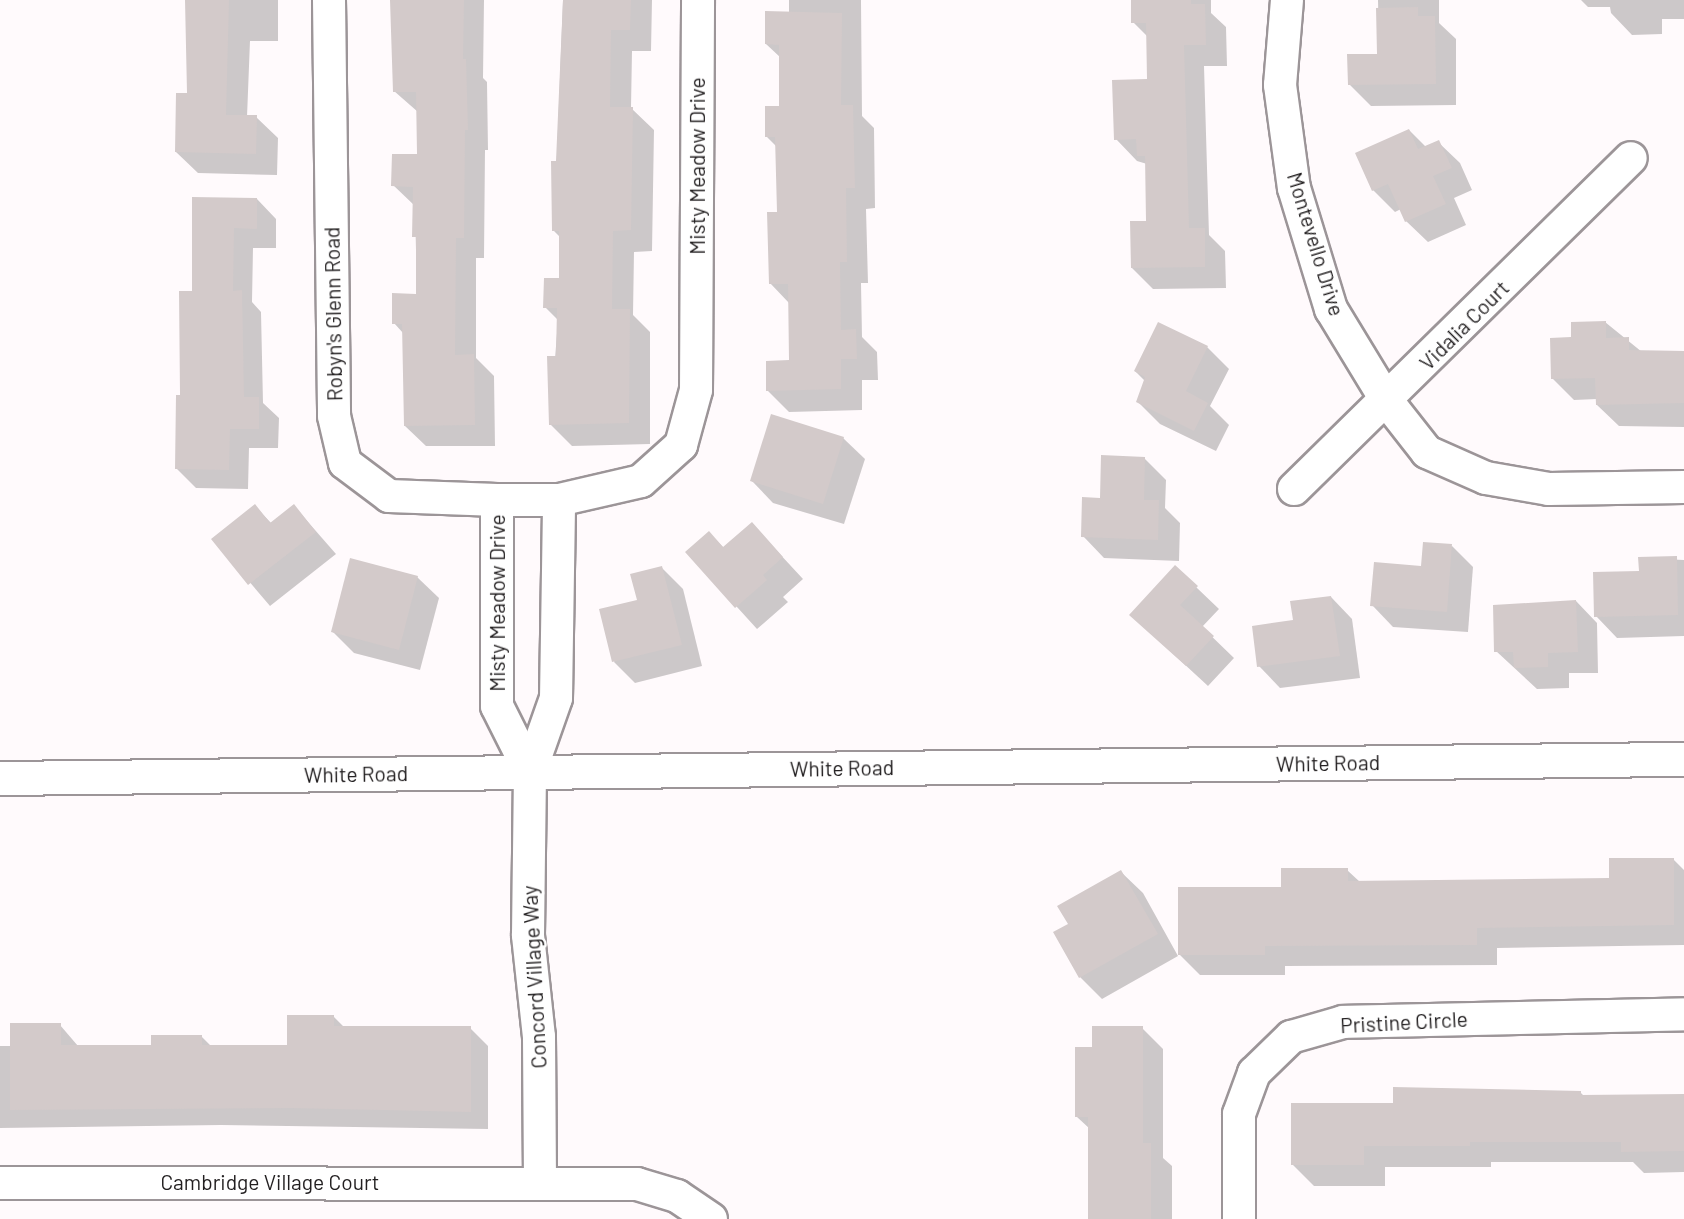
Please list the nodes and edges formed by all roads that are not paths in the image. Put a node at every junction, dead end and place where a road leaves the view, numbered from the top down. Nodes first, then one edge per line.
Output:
1 (329, 0) edge
2 (698, 0) edge
3 (1287, 0) edge
4 (1631, 158) dead end
5 (1387, 401) junction
6 (1684, 487) edge
7 (1294, 489) dead end
8 (497, 500) junction
9 (559, 500) junction
10 (1684, 759) edge
11 (530, 772) junction
12 (0, 778) edge
13 (1684, 1014) edge
14 (540, 1182) junction
15 (0, 1183) edge
16 (711, 1219) edge
17 (1239, 1219) edge

1 - 8 street, Robyn's Glenn Road
2 - 9 street, Misty Meadow Drive
3 - 5 street, Montevello Drive
4 - 5 street, Vidalia Court
5 - 6 street, Montevello Drive
5 - 7 street, Vidalia Court
8 - 9 street, Misty Meadow Drive
8 - 11 street, Misty Meadow Drive
9 - 11 street
10 - 11 street, White Road
11 - 12 street, White Road
11 - 14 street, Concord Village Way
13 - 17 street, Pristine Circle
14 - 15 street, Cambridge Village Court
14 - 16 street, Cambridge Village Court

